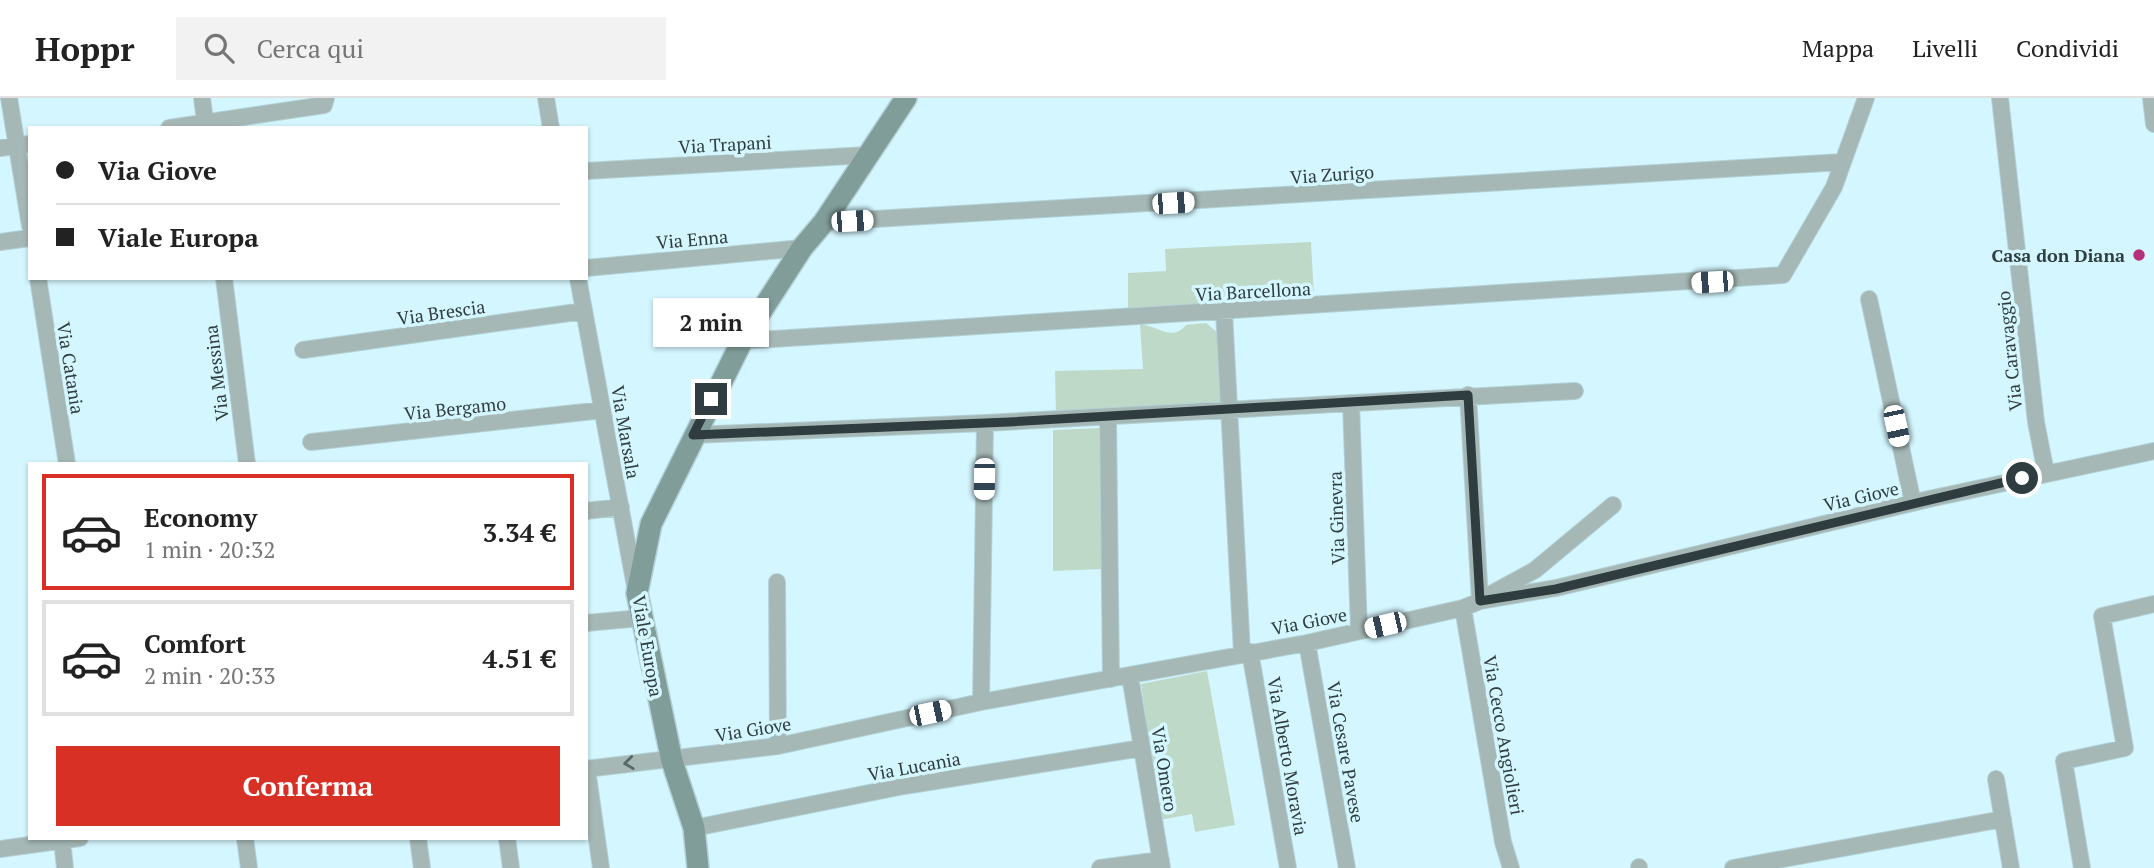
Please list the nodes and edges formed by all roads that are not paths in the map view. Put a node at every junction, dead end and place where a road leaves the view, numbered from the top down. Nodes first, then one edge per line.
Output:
1 (9, 98) edge
2 (202, 98) edge
3 (326, 98) edge
4 (546, 98) edge
5 (906, 98) edge
6 (1866, 98) edge
7 (2000, 98) edge
8 (2151, 98) edge
9 (2154, 124) edge
10 (206, 126) edge
11 (551, 126) edge
12 (15, 146) edge
13 (867, 155) junction
14 (1843, 162) junction
15 (588, 171) edge
16 (28, 215) edge
17 (824, 222) junction
18 (28, 238) edge
19 (0, 242) edge
20 (802, 248) junction
21 (588, 268) edge
22 (38, 280) edge
23 (225, 280) edge
24 (578, 280) edge
25 (1869, 299) dead end
26 (584, 312) junction
27 (1224, 312) junction
28 (742, 341) junction
29 (303, 350) dead end
30 (1575, 391) dead end
31 (1468, 395) junction
32 (1350, 403) junction
33 (603, 410) junction
34 (1229, 411) junction
35 (1108, 417) junction
36 (985, 423) junction
37 (693, 435) junction
38 (311, 442) dead end
39 (2154, 451) edge
40 (66, 462) edge
41 (247, 462) edge
42 (2046, 473) junction
43 (1913, 503) junction
44 (1613, 505) dead end
45 (621, 507) junction
46 (588, 511) edge
47 (777, 582) dead end
48 (637, 593) junction
49 (1480, 601) junction
50 (2154, 604) edge
51 (1463, 608) junction
52 (641, 618) junction
53 (588, 623) edge
54 (1359, 631) junction
55 (1307, 643) junction
56 (1246, 653) junction
57 (1130, 676) junction
58 (1111, 679) junction
59 (981, 702) junction
60 (778, 746) junction
61 (1142, 748) junction
62 (671, 761) junction
63 (588, 769) edge
64 (588, 776) edge
65 (1996, 779) dead end
66 (2003, 818) junction
67 (694, 828) junction
68 (62, 840) joint
69 (245, 840) edge
70 (418, 840) edge
71 (507, 840) edge
72 (0, 849) edge
73 (1161, 864) edge
74 (1766, 865) edge
75 (65, 868) edge
76 (249, 868) edge
77 (422, 868) edge
78 (511, 868) edge
79 (601, 868) edge
80 (698, 868) edge
81 (1100, 868) edge
82 (1289, 868) edge
83 (1347, 868) edge
84 (1511, 868) edge
85 (1732, 868) edge
86 (2011, 868) edge
87 (2082, 868) edge

1 - 12 street
2 - 10 street
3 - 10 street
4 - 11 street
5 - 13 street, Viale Europa
6 - 14 street
7 - 42 street, Via Caravaggio
8 - 9 street
12 - 16 street
13 - 15 street, Via Trapani
13 - 17 street, Viale Europa
14 - 17 street, Via Zurigo
14 - 27 street, Via Barcellona
17 - 20 street, Viale Europa
18 - 19 street
20 - 21 street, Via Enna
20 - 28 street, Viale Europa
22 - 40 street, Via Catania
23 - 41 street, Via Messina
24 - 26 street, Via Marsala
25 - 43 street
26 - 29 street, Via Brescia
26 - 33 street, Via Marsala
27 - 28 street, Via Barcellona
27 - 34 street, Via Alberto Moravia
28 - 37 street, Viale Europa
30 - 31 street
31 - 32 street
31 - 49 street
32 - 34 street
32 - 54 street, Via Ginevra
33 - 38 street, Via Bergamo
33 - 45 street, Via Marsala
34 - 35 street
34 - 56 street, Via Alberto Moravia
35 - 36 street
35 - 58 street
36 - 37 street
36 - 59 street
37 - 48 street, Viale Europa
39 - 42 street, Via Giove
42 - 43 street, Via Giove
43 - 49 street, Via Giove
44 - 49 street
45 - 46 street
45 - 48 street, Via Marsala
47 - 60 street
48 - 52 street, Viale Europa
49 - 51 street, Via Giove
50 - 87 street
51 - 54 street, Via Giove
51 - 84 street, Via Cecco Angiolieri
52 - 53 street
52 - 62 street, Viale Europa
54 - 55 street, Via Giove
55 - 56 street, Via Giove
55 - 83 street, Via Cesare Pavese
56 - 57 street, Via Giove
56 - 82 street, Via Alberto Moravia
57 - 58 street, Via Giove
57 - 61 street, Via Omero
58 - 59 street, Via Giove
59 - 60 street, Via Giove
60 - 62 street, Via Giove
61 - 67 street, Via Lucania
61 - 73 street, Via Omero
62 -> 63 street, Via Giove
62 - 67 street, Viale Europa
64 - 79 street
65 - 66 street
66 - 74 street
66 - 86 street
67 - 80 street, Viale Europa
68 - 72 street
68 - 75 street
69 - 76 street
70 - 77 street
71 - 78 street
73 - 81 street
74 - 85 street

